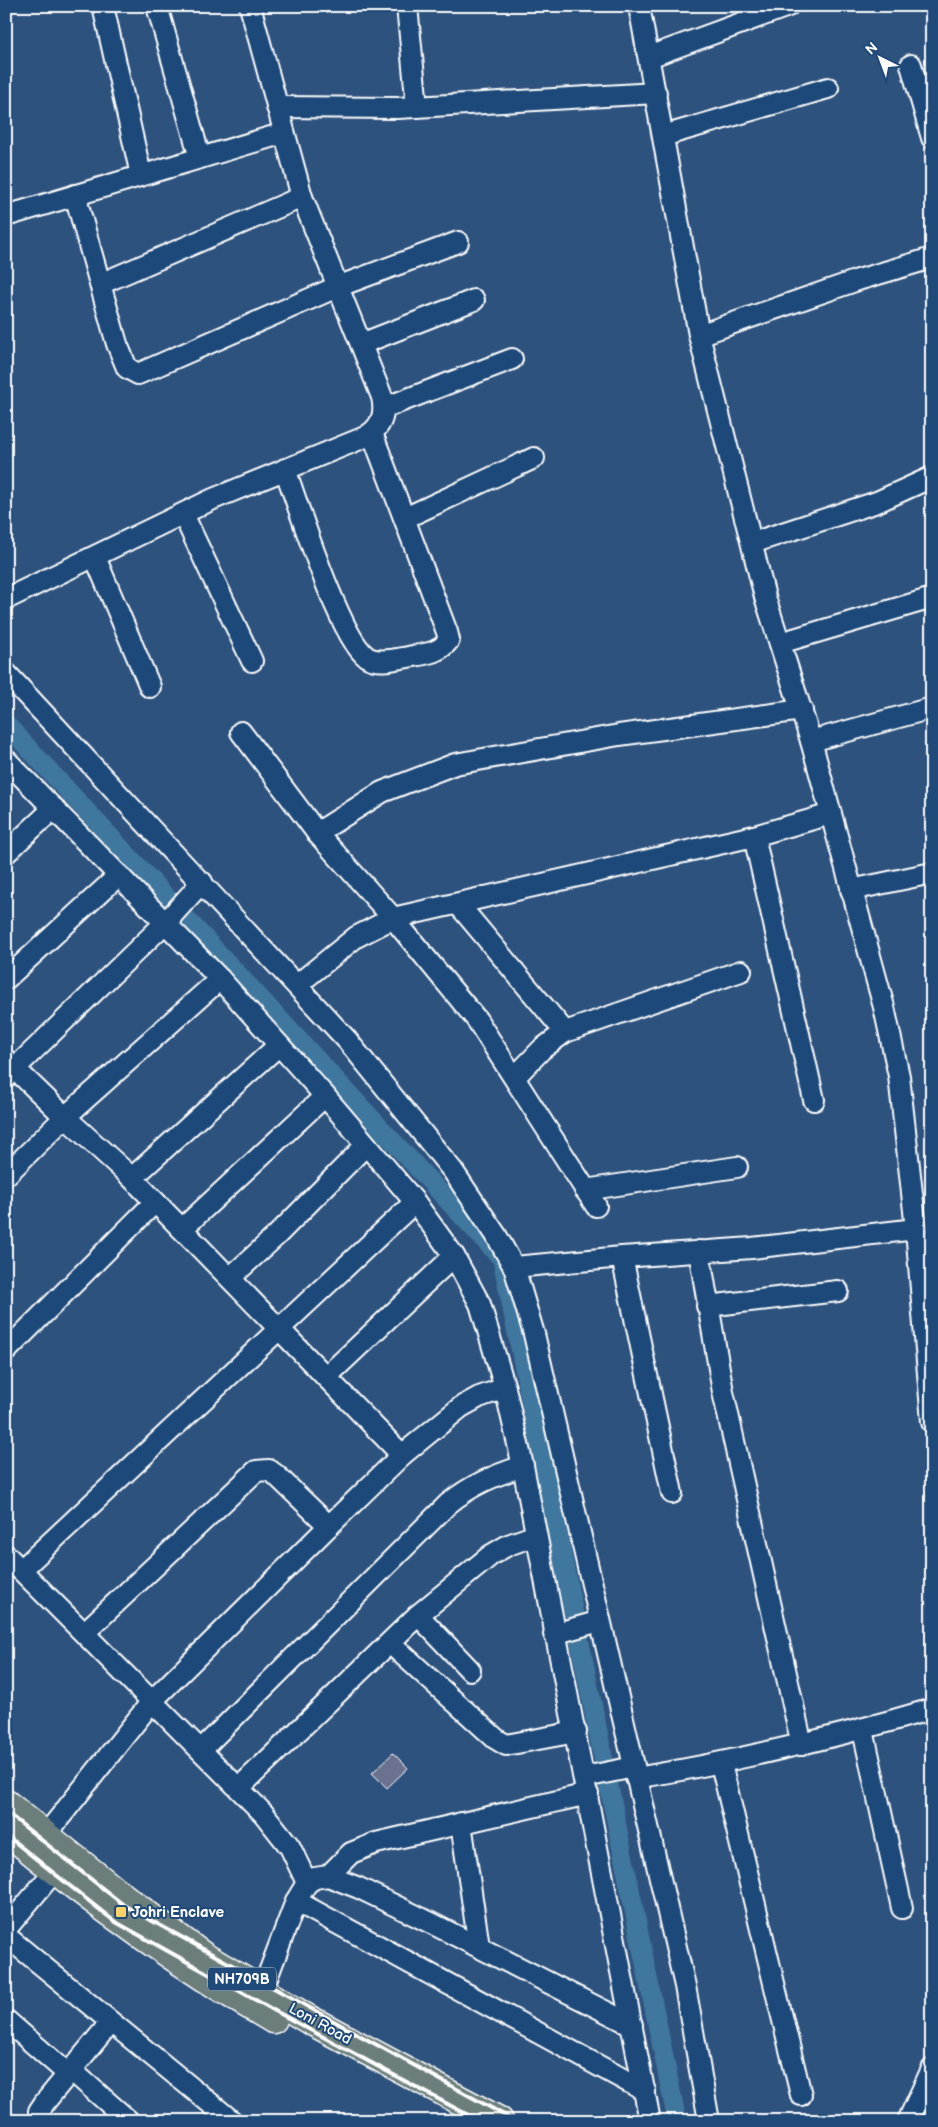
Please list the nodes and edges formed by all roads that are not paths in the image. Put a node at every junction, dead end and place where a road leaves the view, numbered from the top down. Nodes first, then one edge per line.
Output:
1 (103, 6) edge
2 (157, 6) edge
3 (250, 6) edge
4 (407, 6) edge
5 (639, 6) edge
6 (788, 6) edge
7 (648, 57) junction
8 (911, 65) dead end
9 (828, 88) dead end
10 (656, 93) junction
11 (277, 107) junction
12 (417, 107) junction
13 (284, 133) junction
14 (663, 136) junction
15 (932, 138) edge
16 (200, 158) junction
17 (141, 175) junction
18 (75, 195) junction
19 (302, 197) junction
20 (6, 216) edge
21 (458, 242) dead end
22 (932, 258) edge
23 (100, 284) junction
24 (337, 287) junction
25 (474, 300) dead end
26 (699, 334) junction
27 (361, 344) junction
28 (512, 359) dead end
29 (384, 408) junction
30 (372, 433) junction
31 (534, 458) dead end
32 (285, 469) junction
33 (932, 477) edge
34 (184, 514) junction
35 (405, 518) junction
36 (752, 543) junction
37 (95, 556) junction
38 (932, 598) edge
39 (6, 599) edge
40 (780, 643) junction
41 (252, 661) dead end
42 (6, 673) edge
43 (150, 687) dead end
44 (932, 708) edge
45 (802, 710) junction
46 (241, 732) dead end
47 (811, 741) junction
48 (7, 761) edge
49 (54, 808) junction
50 (831, 814) junction
51 (317, 833) junction
52 (754, 836) junction
53 (6, 853) edge
54 (932, 873) edge
55 (119, 875) junction
56 (196, 888) junction
57 (851, 890) junction
58 (458, 904) junction
59 (171, 916) junction
60 (392, 918) junction
61 (740, 971) dead end
62 (6, 978) edge
63 (220, 979) junction
64 (297, 985) junction
65 (565, 1032) junction
66 (279, 1045) junction
67 (9, 1068) edge
68 (514, 1077) junction
69 (325, 1096) junction
70 (814, 1100) dead end
71 (65, 1117) junction
72 (366, 1144) junction
73 (737, 1167) dead end
74 (6, 1175) edge
75 (132, 1178) junction
76 (155, 1202) junction
77 (415, 1202) junction
78 (182, 1228) junction
79 (916, 1229) junction
80 (699, 1251) junction
81 (454, 1256) junction
82 (622, 1256) junction
83 (514, 1267) junction
84 (230, 1278) junction
85 (838, 1291) dead end
86 (708, 1306) junction
87 (278, 1328) junction
88 (6, 1351) edge
89 (326, 1377) junction
90 (505, 1388) junction
91 (932, 1422) edge
92 (402, 1455) junction
93 (523, 1466) junction
94 (672, 1493) dead end
95 (328, 1526) junction
96 (536, 1534) junction
97 (6, 1555) edge
98 (21, 1570) junction
99 (418, 1614) junction
100 (577, 1628) junction
101 (85, 1632) junction
102 (390, 1643) junction
103 (470, 1670) dead end
104 (153, 1700) junction
105 (932, 1709) edge
106 (863, 1730) junction
107 (576, 1732) junction
108 (802, 1745) junction
109 (200, 1750) junction
110 (721, 1764) junction
111 (635, 1772) junction
112 (597, 1779) junction
113 (239, 1788) junction
114 (6, 1804) edge
115 (461, 1823) junction
116 (6, 1830) edge
117 (45, 1836) junction
118 (56, 1869) junction
119 (328, 1876) junction
120 (307, 1883) junction
121 (296, 1901) junction
122 (902, 1908) dead end
123 (6, 1929) edge
124 (6, 1936) edge
125 (479, 1947) junction
126 (262, 1991) junction
127 (6, 2020) edge
128 (110, 2023) junction
129 (632, 2025) junction
130 (932, 2069) edge
131 (69, 2072) junction
132 (645, 2091) junction
133 (801, 2095) dead end
134 (496, 2120) edge
135 (42, 2121) edge
136 (129, 2121) edge
137 (232, 2121) edge
138 (459, 2121) edge
139 (650, 2121) edge
140 (709, 2121) edge
141 (908, 2121) edge

1 - 17 street
2 - 16 street
3 - 11 street
4 - 12 street
5 - 7 street
6 - 7 street
7 - 10 street
8 - 15 street
9 - 14 street
10 - 12 street
10 - 14 street
11 - 12 street
11 - 13 street
13 - 16 street
13 - 19 street
14 - 26 street
16 - 17 street
17 - 18 street
18 - 20 street
18 - 23 street
19 - 23 street
19 - 24 street
21 - 24 street
22 - 26 street
23 - 24 street
24 - 27 street
25 - 27 street
26 - 36 street
27 - 29 street
28 - 29 street
29 - 30 street
30 - 32 street
30 - 35 street
31 - 35 street
32 - 34 street
32 - 35 street
33 - 36 street
34 - 37 street
34 - 41 street
36 - 40 street
37 - 39 street
37 - 43 street
38 - 40 street
40 - 45 street
42 - 56 street
44 - 47 street
45 - 47 street
45 - 51 street
46 - 51 street
47 - 50 street
48 - 49 street
49 - 53 street
49 - 55 street
50 - 52 street
50 - 57 street
51 - 60 street
52 - 58 street
52 - 70 street
54 - 57 street
55 - 59 street
55 - 62 street
56 - 59 street
56 - 64 street
57 - 79 street
58 - 60 street
58 - 65 street
59 - 63 street
59 - 67 street
60 - 64 street
60 - 68 street
61 - 65 street
63 - 66 street
63 - 71 street
64 - 83 street
65 - 68 street
66 - 69 street
66 - 75 street
67 - 71 street
68 - 73 street
69 - 72 street
69 - 78 street
71 - 74 street
71 - 75 street
72 - 77 street
72 - 84 street
75 - 76 street
76 - 78 street
76 - 88 street
77 - 81 street
77 - 87 street
78 - 84 street
79 - 80 street
79 - 91 street
80 - 82 street
80 - 86 street
81 - 89 street
81 - 90 street
82 - 83 street
82 - 94 street
83 - 100 street
84 - 87 street
85 - 86 street
86 - 108 street
87 - 89 street
87 - 98 street
89 - 92 street
90 - 92 street
90 - 93 street
92 - 95 street
93 - 96 street
93 - 109 street
95 - 101 street
95 - 104 street
96 - 99 street
96 - 100 street
97 - 98 street
98 - 101 street
99 - 102 street
99 - 103 street
100 - 107 street
100 - 111 street
101 - 104 street
102 - 107 street
102 - 113 street
104 - 109 street
104 - 117 street
105 - 106 street
106 - 108 street
106 - 122 street
107 - 112 street
108 - 110 street
109 - 113 street
110 - 111 street
110 - 133 street
111 - 112 street
111 - 140 street
112 - 115 street
112 - 129 street
113 - 120 street
114 - 117 highway, Loni Road / NH709B
115 - 119 street
115 - 125 street
116 - 118 highway, Loni Road / NH709B
117 - 126 highway, Loni Road / NH709B
118 - 123 street
118 - 138 highway, Loni Road / NH709B
119 - 120 street
119 - 125 street
120 - 121 street
121 - 126 street
121 - 132 street
124 - 128 street
125 - 129 street
126 - 134 highway, Loni Road / NH709B
127 - 131 street
128 - 131 street
128 - 137 street
129 - 132 street
130 - 141 street
131 - 135 street
131 - 136 street
132 - 139 street

